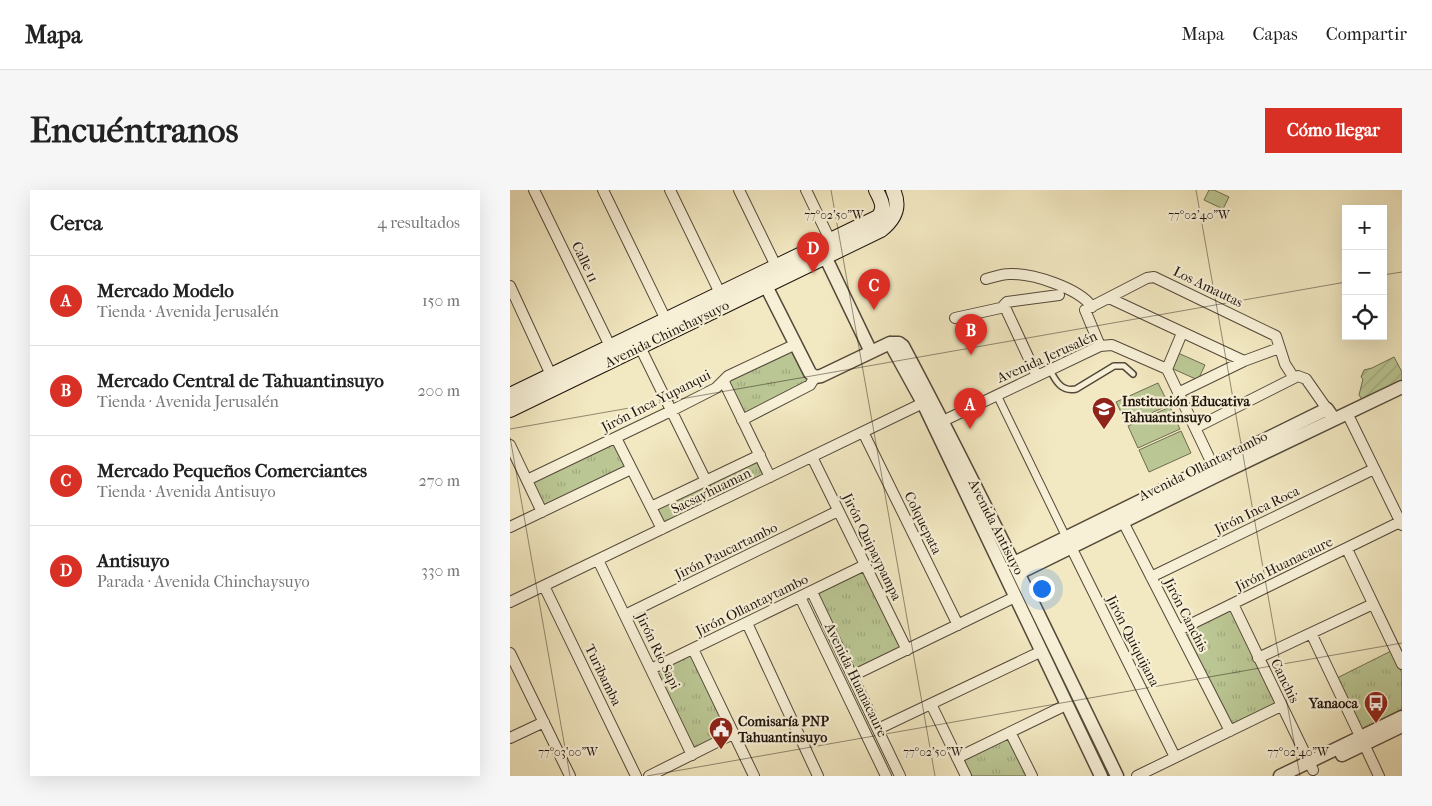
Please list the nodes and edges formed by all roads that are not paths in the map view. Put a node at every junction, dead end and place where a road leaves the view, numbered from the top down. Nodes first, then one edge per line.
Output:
1 (534, 190) edge
2 (603, 190) edge
3 (670, 190) edge
4 (739, 190) edge
5 (806, 190) edge
6 (876, 190) edge
7 (897, 191) edge
8 (825, 248) junction
9 (776, 266) junction
10 (986, 279) dead end
11 (510, 286) edge
12 (766, 286) junction
13 (720, 293) junction
14 (1059, 295) dead end
15 (1109, 298) junction
16 (1006, 305) junction
17 (1089, 309) junction
18 (955, 318) dead end
19 (668, 326) junction
20 (1182, 332) junction
21 (890, 343) junction
22 (796, 344) junction
23 (610, 346) junction
24 (1100, 346) junction
25 (640, 347) junction
26 (1279, 348) junction
27 (870, 352) junction
28 (1244, 361) junction
29 (1167, 369) junction
30 (1050, 370) junction
31 (1133, 374) dead end
32 (552, 375) junction
33 (1037, 376) junction
34 (815, 377) junction
35 (1294, 378) junction
36 (724, 382) junction
37 (1402, 387) edge
38 (1178, 393) junction
39 (510, 395) edge
40 (997, 395) junction
41 (922, 403) junction
42 (510, 410) edge
43 (671, 410) junction
44 (1347, 413) junction
45 (1331, 414) junction
46 (742, 420) junction
47 (942, 421) junction
48 (1195, 428) junction
49 (863, 432) junction
50 (616, 438) junction
51 (510, 445) edge
52 (760, 455) junction
53 (812, 457) junction
54 (631, 469) junction
55 (1374, 469) junction
56 (1216, 470) junction
57 (770, 478) junction
58 (527, 480) junction
59 (706, 482) junction
60 (651, 507) junction
61 (838, 511) junction
62 (542, 512) junction
63 (1121, 517) junction
64 (1402, 523) edge
65 (510, 526) edge
66 (662, 529) junction
67 (1068, 543) junction
68 (1347, 549) junction
69 (598, 560) junction
70 (865, 566) junction
71 (1016, 568) junction
72 (1151, 577) junction
73 (544, 586) junction
74 (812, 592) junction
75 (800, 597) junction
76 (1016, 598) junction
77 (510, 602) edge
78 (1233, 604) junction
79 (1374, 604) junction
80 (625, 615) junction
81 (747, 623) junction
82 (958, 625) junction
83 (1178, 630) junction
84 (1310, 633) junction
85 (693, 649) junction
86 (907, 650) junction
87 (1042, 651) junction
88 (510, 653) edge
89 (1258, 658) junction
90 (1402, 664) edge
91 (514, 669) edge
92 (651, 670) junction
93 (852, 676) junction
94 (931, 704) junction
95 (1066, 705) junction
96 (1281, 706) junction
97 (1402, 716) edge
98 (544, 722) junction
99 (1402, 726) edge
100 (878, 729) junction
101 (1230, 731) junction
102 (1010, 732) junction
103 (733, 734) junction
104 (510, 738) edge
105 (1362, 740) junction
106 (692, 755) junction
107 (1175, 757) junction
108 (957, 758) junction
109 (1311, 766) junction
110 (658, 773) edge
111 (570, 776) edge
112 (636, 776) edge
113 (674, 776) edge
114 (754, 776) edge
115 (818, 776) edge
116 (886, 776) edge
117 (900, 776) edge
118 (966, 776) edge
119 (1032, 776) edge
120 (1101, 776) edge
121 (1117, 776) edge
122 (1137, 776) edge
123 (1280, 776) edge
124 (1300, 776) edge
125 (1379, 776) edge

1 - 23 street, Calle 11
2 - 19 street
3 - 13 street
4 - 9 street
5 - 8 street
6 - 8 main road
7 - 8 main road
8 - 9 main road, Avenida Chinchaysuyo
8 - 12 main road, Avenida Chinchaysuyo
8 - 27 street
9 - 13 main road, Avenida Chinchaysuyo
10 - 17 street
11 - 32 street
12 - 19 main road, Avenida Chinchaysuyo
12 - 22 street
13 - 19 main road, Avenida Chinchaysuyo
14 - 16 street
15 - 17 street, Los Amautas
15 - 20 street
15 - 26 street, Los Amautas
16 - 18 street
16 - 33 street
17 - 24 street
19 - 23 main road, Avenida Chinchaysuyo
19 - 25 main road, Avenida Chinchaysuyo
20 - 28 street
20 - 29 street
21 - 27 street
21 - 41 street, Avenida Antisuyo
21 - 47 street, Avenida Antisuyo
22 - 34 street
22 - 36 street, Jirón Inca Yupanqui
23 - 32 main road, Avenida Chinchaysuyo
24 - 29 street, Avenida Jerusalén
24 - 30 street, Avenida Jerusalén
25 - 42 main road, Avenida Chinchaysuyo
25 - 43 street
26 - 28 street
26 - 35 street, Los Amautas
27 - 34 street
28 - 38 street
29 - 38 street
30 - 31 lane
30 - 33 street, Avenida Jerusalén
32 - 39 main road, Avenida Chinchaysuyo
33 - 40 street, Avenida Jerusalén
34 - 46 street
35 - 45 street
35 - 48 street
36 - 43 street, Jirón Inca Yupanqui
36 - 46 street
37 - 44 street, Avenida Ollantaytambo
38 - 48 street
40 - 47 street, Avenida Jerusalén
40 - 67 street
41 - 49 street, Sacsayhuaman
41 - 76 street, Avenida Antisuyo
43 - 50 street, Jirón Inca Yupanqui
43 - 59 street
44 - 45 street, Avenida Ollantaytambo
44 - 55 street
45 - 56 street, Avenida Ollantaytambo
46 - 52 street
47 - 71 street, Avenida Antisuyo
48 - 56 street
49 - 53 street, Sacsayhuaman
49 - 82 street, Colquepata
50 - 54 street
50 - 58 street, Jirón Inca Yupanqui
51 - 58 street
52 - 57 street
52 - 59 street
53 - 57 street, Sacsayhuaman
53 - 61 street, Jirón Quipaypampa
54 - 60 street
54 - 62 street
55 - 64 street
55 - 72 street, Jirón Inca Roca
56 - 63 street, Avenida Ollantaytambo
57 - 66 street, Sacsayhuaman
58 - 62 street
59 - 60 street
60 - 66 street
61 - 70 street, Jirón Quipaypampa
61 - 80 street, Jirón Paucartambo
62 - 65 street
63 - 67 street, Avenida Ollantaytambo
63 - 72 street, Jirón Canchis
64 - 68 street, Jirón Huanacaure
66 - 69 street, Sacsayhuaman
67 - 71 street, Avenida Ollantaytambo
67 - 107 street, Jirón Quiquijana
68 - 78 street, Jirón Huanacaure
68 - 79 street
69 - 73 street, Sacsayhuaman
69 - 80 street, Jirón Rio Sapi
70 - 74 street, Jirón Ollantaytambo
70 - 86 street, Jirón Quipaypampa
71 - 121 street, Avenida Antisuyo
72 - 83 street, Jirón Canchis
73 - 77 street, Sacsayhuaman
73 - 112 street, Turibamba
74 - 75 street, Jirón Ollantaytambo
74 - 93 street
75 - 81 street, Jirón Ollantaytambo
75 - 116 street, Avenida Huanacaure
76 - 82 street
76 - 87 street, Avenida Antisuyo
78 - 83 street, Jirón Huanacaure
78 - 89 street, Canchis
79 - 84 street
79 - 90 street
80 - 92 street, Jirón Rio Sapi
81 - 85 street, Jirón Ollantaytambo
81 - 115 street
82 - 86 street
83 - 101 street, Jirón Canchis
84 - 89 street
84 - 105 street
85 - 92 street, Jirón Ollantaytambo
85 - 103 street
86 - 93 street
87 - 94 street
87 - 95 street, Avenida Antisuyo
88 - 91 street
89 - 96 street, Canchis
91 - 98 street
92 - 106 street, Jirón Rio Sapi
93 - 100 street
94 - 100 street
94 - 108 street
95 - 102 street
95 - 120 street, Avenida Antisuyo
96 - 101 street
96 - 109 street, Canchis
97 - 105 street
98 - 104 street
98 - 111 street
99 - 105 street
100 - 117 street
101 - 107 street
102 - 108 street
102 - 119 street
103 - 106 street
103 - 114 street
105 - 109 street
105 - 125 street
106 - 110 street
107 - 122 street
108 - 118 street
109 - 123 street
109 - 124 street
110 - 113 street

